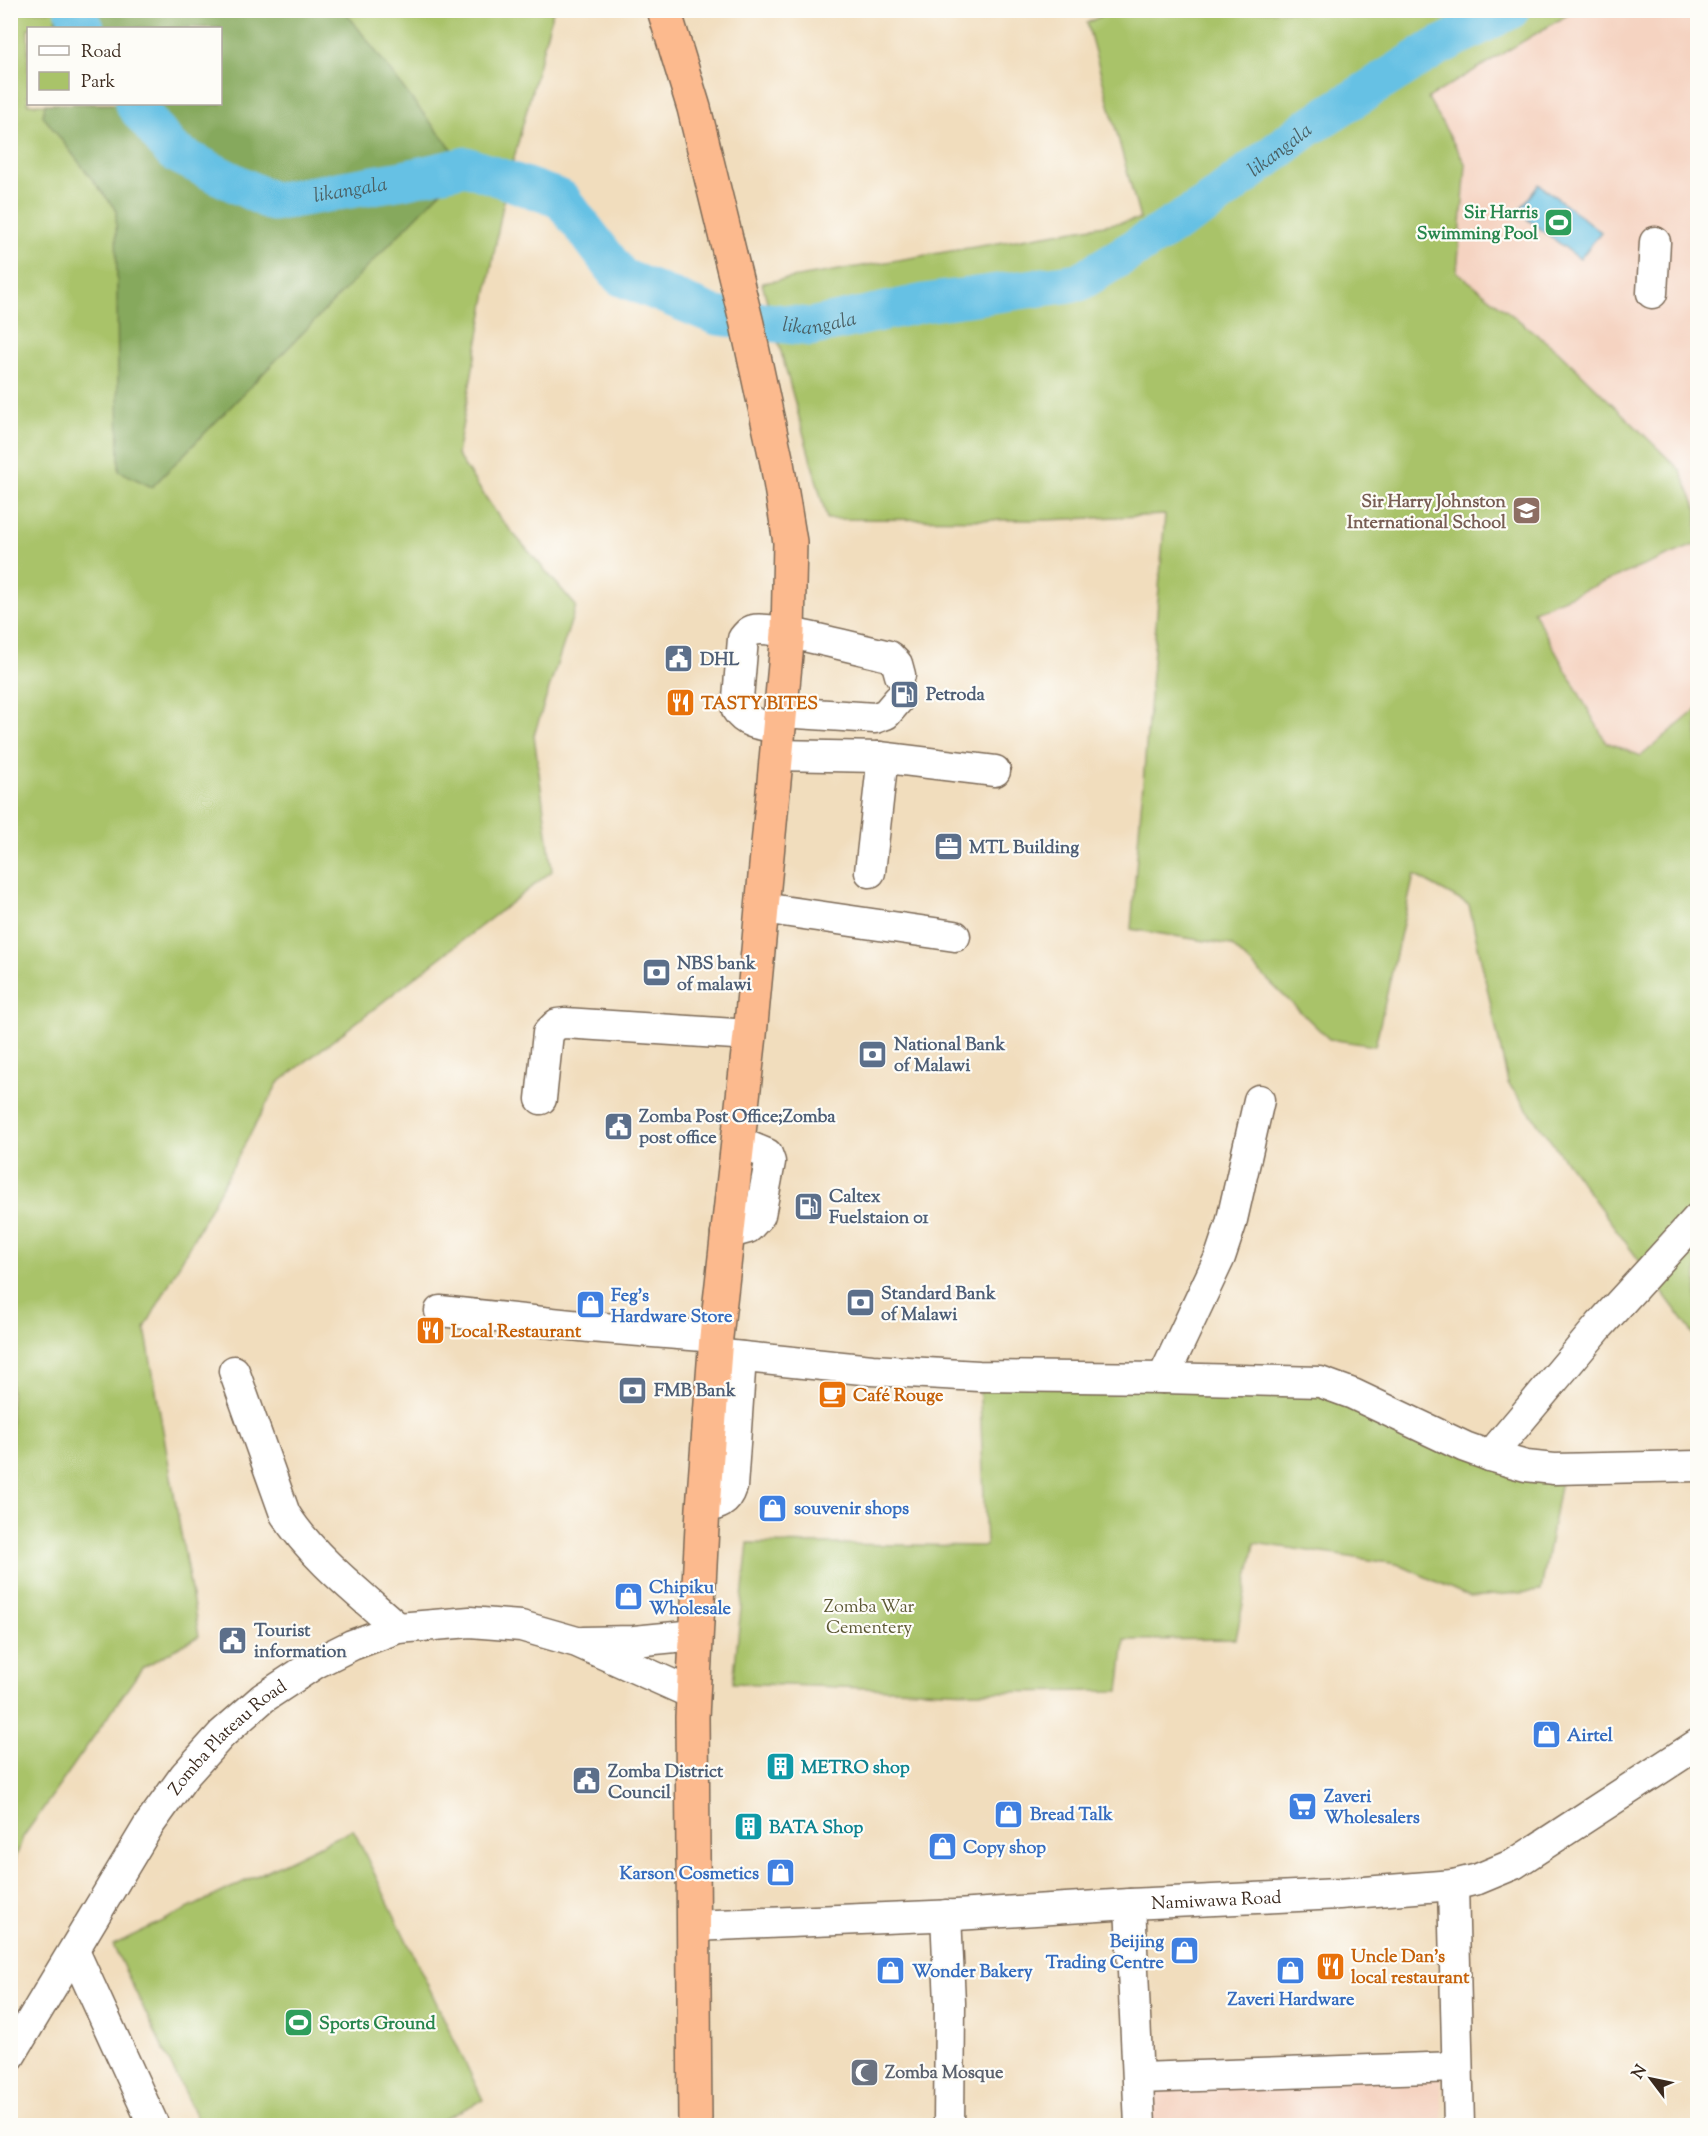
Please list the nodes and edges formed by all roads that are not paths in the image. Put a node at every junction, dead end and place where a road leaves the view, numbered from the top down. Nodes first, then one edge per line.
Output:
1 (664, 10) edge
2 (1655, 242) dead end
3 (1652, 293) dead end
4 (788, 633) junction
5 (779, 732) junction
6 (879, 757) junction
7 (995, 771) dead end
8 (870, 872) dead end
9 (762, 908) junction
10 (955, 936) dead end
11 (750, 1035) junction
12 (541, 1099) dead end
13 (1259, 1100) dead end
14 (1698, 1218) edge
15 (440, 1311) dead end
16 (724, 1349) junction
17 (234, 1371) dead end
18 (1163, 1378) junction
19 (1490, 1456) junction
20 (1698, 1466) edge
21 (398, 1628) junction
22 (696, 1635) junction
23 (577, 1642) junction
24 (693, 1694) junction
25 (1698, 1744) edge
26 (1453, 1885) junction
27 (1130, 1904) junction
28 (946, 1915) junction
29 (693, 1926) junction
30 (74, 1951) junction
31 (10, 2056) edge
32 (1457, 2067) junction
33 (1139, 2078) junction
34 (154, 2126) edge
35 (695, 2126) edge
36 (949, 2126) edge
37 (1140, 2126) edge
38 (1459, 2126) edge

1 - 4 highway
2 - 3 street
4 - 5 highway
4 - 5 street
4 - 5 street
5 - 6 street
5 - 9 highway
6 - 7 street
6 - 8 street
9 - 10 street
9 - 11 highway
11 - 12 street
11 - 16 highway
13 - 18 street
14 - 19 street
15 - 16 street
16 - 18 street
16 - 22 highway
17 - 21 street
18 - 19 street
19 - 20 street
21 - 23 street, Zomba Plateau Road
21 - 30 street, Zomba Plateau Road
22 - 23 street, Zomba Plateau Road
22 - 24 highway
23 - 24 street, Zomba Plateau Road
24 - 29 highway
25 - 26 street, Namiwawa Road
26 - 27 street, Namiwawa Road
26 - 32 street
27 - 28 street, Namiwawa Road
27 - 33 street
28 - 29 street, Namiwawa Road
28 - 36 street
29 - 35 highway
30 - 31 street, Zomba Plateau Road
30 - 34 street
32 - 33 street
32 - 38 street
33 - 37 street

